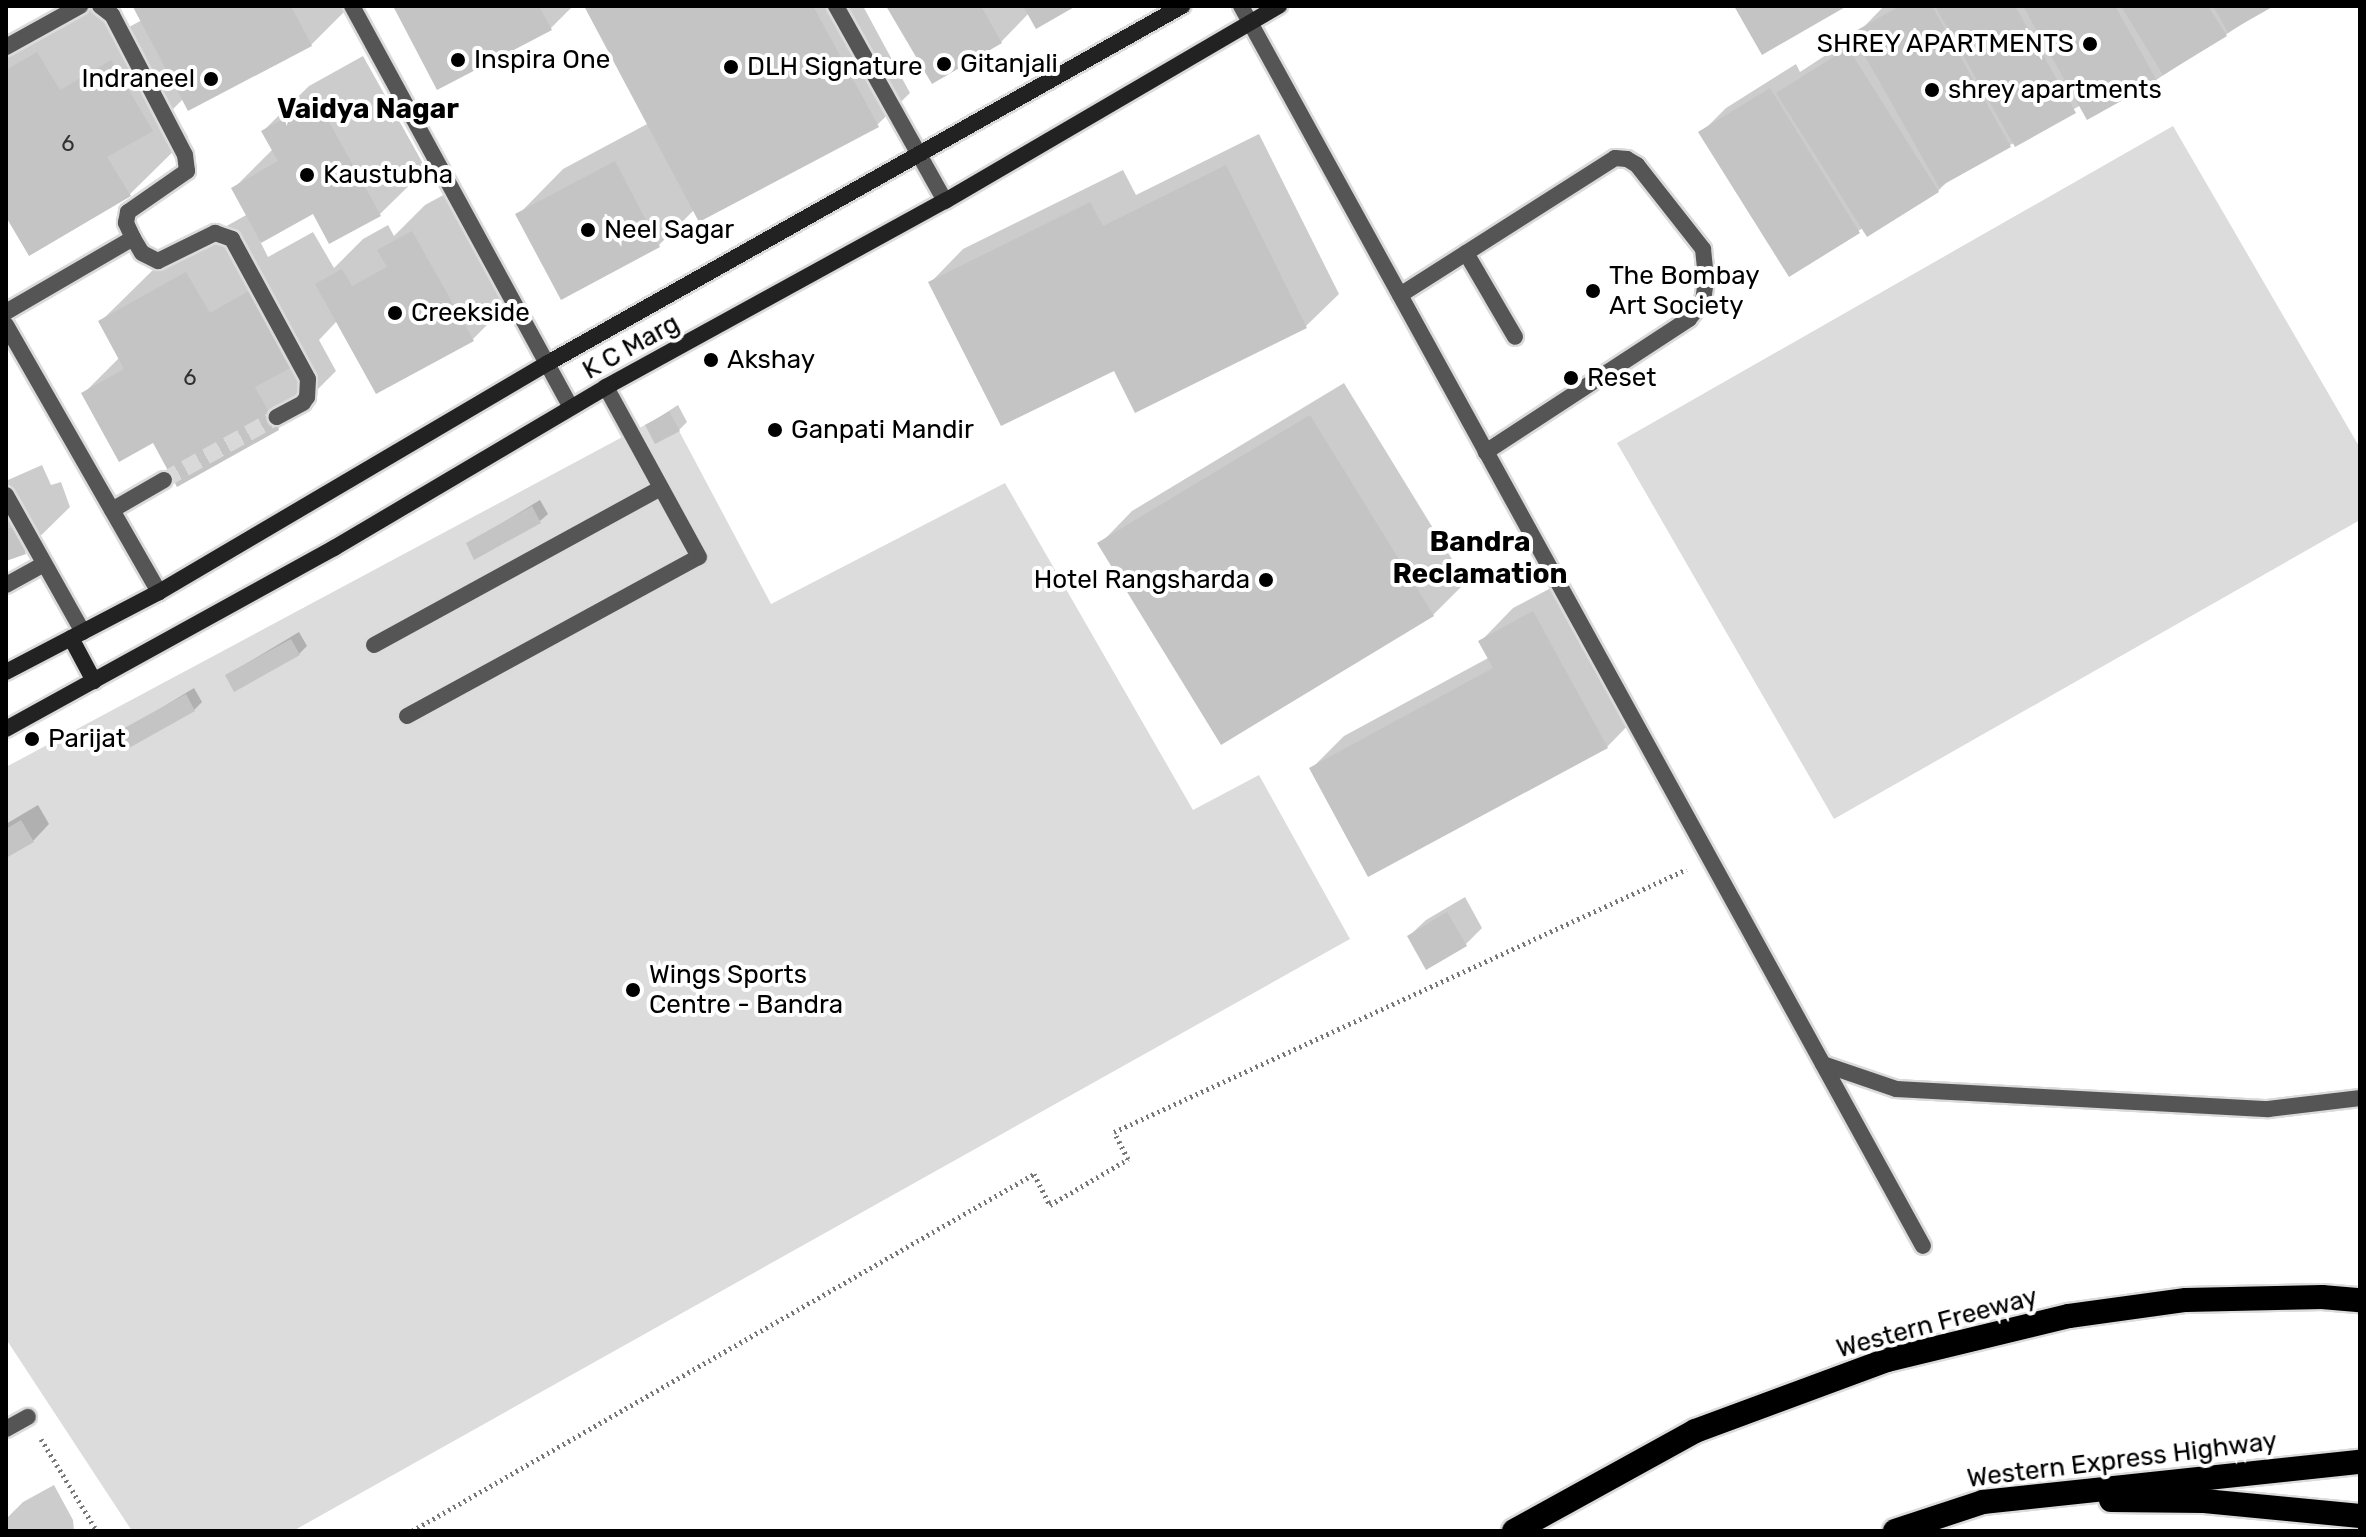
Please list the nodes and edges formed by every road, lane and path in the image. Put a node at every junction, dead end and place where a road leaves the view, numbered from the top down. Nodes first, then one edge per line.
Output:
1 (80, 6) edge
2 (100, 6) edge
3 (352, 6) edge
4 (836, 6) edge
5 (1182, 6) edge
6 (1241, 6) edge
7 (1279, 6) edge
8 (1250, 23) junction
9 (6, 47) edge
10 (921, 153) junction
11 (945, 201) junction
12 (133, 238) junction
13 (1466, 253) junction
14 (1400, 295) junction
15 (6, 312) edge
16 (6, 325) edge
17 (1515, 337) dead end
18 (548, 363) junction
19 (606, 387) junction
20 (571, 407) junction
21 (277, 417) tunnel mouth
22 (1486, 452) junction
23 (164, 480) tunnel mouth
24 (661, 488) junction
25 (6, 495) edge
26 (112, 510) junction
27 (44, 564) junction
28 (6, 585) edge
29 (159, 592) junction
30 (77, 635) junction
31 (374, 645) dead end
32 (6, 672) edge
33 (94, 681) junction
34 (407, 716) dead end
35 (6, 729) edge
36 (1710, 859) junction
37 (1823, 1064) junction
38 (2360, 1098) edge
39 (1923, 1246) dead end
40 (2360, 1300) edge
41 (28, 1417) joint
42 (6, 1429) edge
43 (2360, 1462) edge
44 (2006, 1499) junction
45 (2360, 1516) edge
46 (97, 1531) edge
47 (412, 1531) edge
48 (1514, 1531) edge
49 (1895, 1531) edge

1 - 9 street
2 - 12 street
3 - 18 street
4 - 10 street
5 - 10 main road, K C Marg
6 - 8 street
7 - 8 main road, K C Marg
8 - 11 main road, K C Marg
8 - 14 street
10 - 11 street
10 - 18 main road, K C Marg
11 - 19 main road, K C Marg
12 - 15 street
12 - 21 street
13 - 14 street
13 - 17 street
13 - 22 street
14 - 22 street
16 - 26 street
18 - 20 street
18 - 29 main road, K C Marg
19 - 20 main road, K C Marg
19 - 24 street
20 - 33 main road, K C Marg
22 - 36 street
23 - 26 street
24 - 31 street
24 - 34 street
25 - 27 street
26 - 29 street
27 - 28 street
27 - 30 street
29 - 30 main road, K C Marg
30 - 32 main road, K C Marg
30 - 33 main road
33 - 35 main road, K C Marg
36 - 37 street
36 - 47 path
37 - 38 street
37 - 39 street
40 - 48 highway, Western Freeway
41 - 42 street
41 - 46 path
43 - 44 highway, Western Express Highway
44 - 45 highway
44 - 49 highway, Western Express Highway

